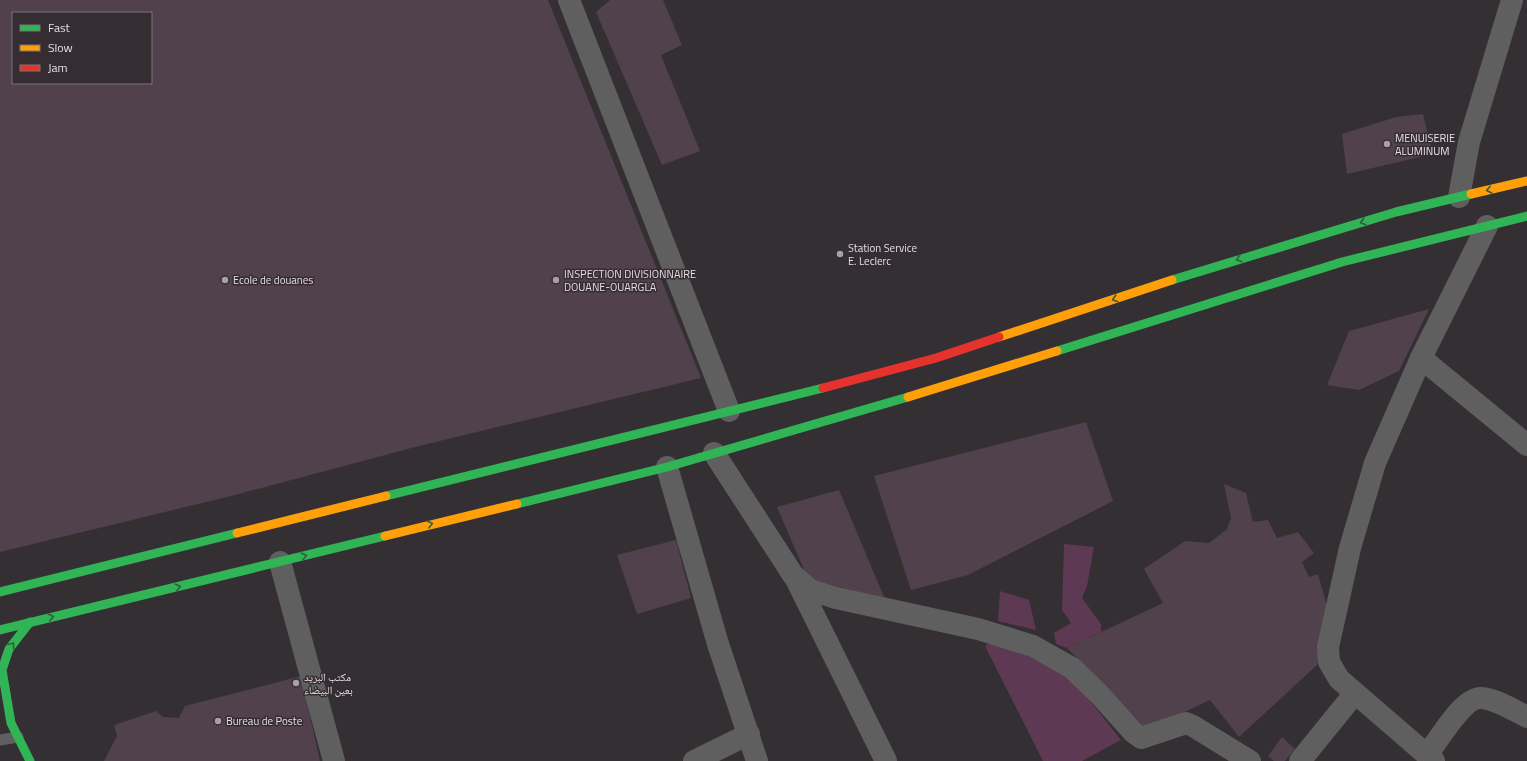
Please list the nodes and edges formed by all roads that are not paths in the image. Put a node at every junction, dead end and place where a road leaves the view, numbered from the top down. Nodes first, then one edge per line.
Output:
1 (570, 0) edge
2 (1512, 0) edge
3 (1527, 181) edge
4 (1459, 197) junction
5 (1527, 216) edge
6 (1487, 226) junction
7 (1421, 358) junction
8 (729, 411) junction
9 (1527, 445) edge
10 (714, 453) junction
11 (667, 466) junction
12 (280, 562) junction
13 (794, 575) junction
14 (0, 592) edge
15 (30, 622) junction
16 (0, 630) edge
17 (1356, 693) junction
18 (0, 714) edge
19 (1527, 717) edge
20 (11, 723) junction
21 (749, 734) junction
22 (18, 738) junction
23 (0, 740) edge
24 (1431, 758) edge
25 (30, 761) edge
26 (334, 761) edge
27 (694, 761) edge
28 (757, 761) edge
29 (886, 761) edge
30 (1250, 761) edge
31 (1300, 761) edge

1 - 8 street
2 - 4 street
3 -> 4 main road
4 -> 8 main road
5 - 6 main road
6 - 7 street
6 - 10 main road
7 - 9 street
7 - 17 street
8 - 14 main road
10 - 11 main road
10 - 13 street
12 -> 11 main road
11 - 21 street
15 -> 12 main road
12 - 26 street
13 - 29 street
13 - 30 street
15 - 16 main road
20 -> 15 main road
17 - 24 street
17 - 31 street
18 - 20 main road
19 - 24 street
20 - 22 main road
21 - 27 street
21 - 28 street
22 - 23 lane
22 - 25 main road

